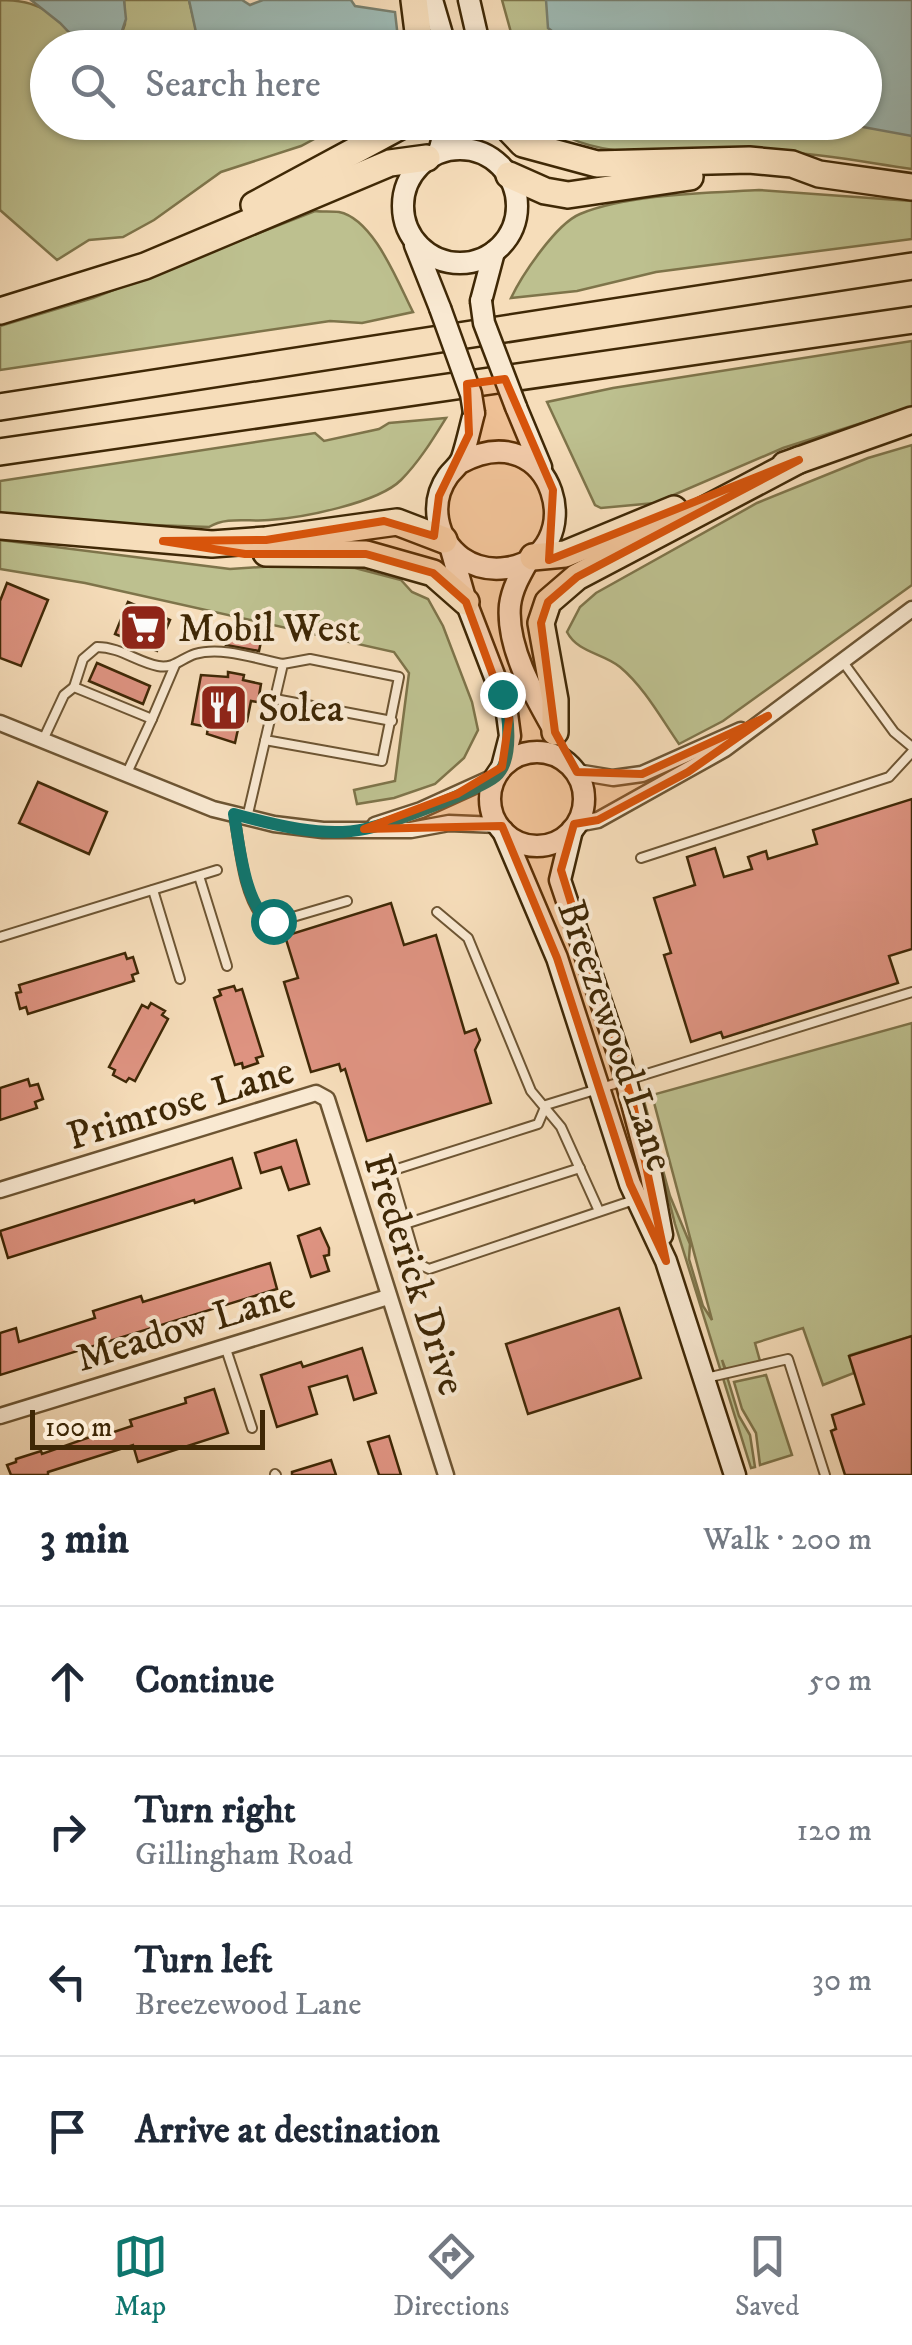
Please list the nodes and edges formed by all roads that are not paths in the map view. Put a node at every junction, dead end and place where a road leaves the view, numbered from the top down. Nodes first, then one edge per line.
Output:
1 (414, 0) edge
2 (432, 0) edge
3 (470, 0) edge
4 (418, 30) edge
5 (441, 30) edge
6 (476, 30) edge
7 (374, 140) edge
8 (440, 140) edge
9 (503, 140) edge
10 (519, 140) edge
11 (434, 155) junction
12 (505, 171) junction
13 (820, 174) junction
14 (912, 187) edge
15 (412, 239) junction
16 (494, 252) junction
17 (912, 266) edge
18 (74, 288) junction
19 (0, 311) edge
20 (912, 320) edge
21 (0, 406) edge
22 (912, 420) edge
23 (0, 452) edge
24 (800, 460) junction
25 (460, 463) junction
26 (544, 474) junction
27 (0, 526) edge
28 (163, 541) junction
29 (447, 544) junction
30 (530, 559) junction
31 (466, 602) junction
32 (912, 609) edge
33 (843, 662) junction
34 (283, 664) junction
35 (175, 665) junction
36 (74, 687) junction
37 (275, 699) junction
38 (768, 716) junction
39 (152, 719) junction
40 (392, 721) junction
41 (0, 723) edge
42 (555, 732) junction
43 (43, 740) junction
44 (265, 740) junction
45 (912, 750) edge
46 (574, 768) junction
47 (499, 771) junction
48 (126, 775) junction
49 (240, 816) junction
50 (574, 827) junction
51 (501, 828) junction
52 (364, 829) junction
53 (641, 858) dead end
54 (218, 870) dead end
55 (199, 876) junction
56 (153, 890) junction
57 (347, 901) dead end
58 (438, 912) dead end
59 (0, 937) edge
60 (227, 966) dead end
61 (180, 979) dead end
62 (912, 992) edge
63 (626, 1080) junction
64 (597, 1088) junction
65 (322, 1094) joint
66 (546, 1105) junction
67 (580, 1168) junction
68 (0, 1190) edge
69 (637, 1199) junction
70 (599, 1211) junction
71 (405, 1224) junction
72 (666, 1261) junction
73 (388, 1297) junction
74 (225, 1346) junction
75 (704, 1379) junction
76 (0, 1416) edge
77 (252, 1428) dead end
78 (446, 1475) edge
79 (735, 1475) edge
80 (825, 1475) edge

1 - 4 highway
2 - 5 main road
3 - 6 main road
7 - 18 highway
8 - 11 main road
9 - 12 main road
10 - 13 highway
11 - 12 main road
11 - 15 main road
11 - 18 highway
12 - 13 highway
12 - 16 main road
13 - 14 highway
15 - 16 main road
15 - 25 main road, bridge
16 - 26 main road, bridge
17 - 21 highway
18 - 19 highway
20 - 23 highway
22 - 24 highway
24 - 30 highway
24 - 42 highway
25 - 26 main road
25 - 29 main road
26 - 30 main road
27 - 28 highway
28 - 29 highway
28 - 31 highway
29 - 30 main road
29 - 31 main road
30 - 42 main road
31 - 47 main road
32 - 33 street
33 - 38 street
33 - 45 lane
34 - 35 lane
34 - 37 lane
34 - 40 lane
35 - 36 lane
35 - 39 lane
36 - 39 lane
36 - 43 lane
37 - 40 lane
37 - 44 lane
38 - 46 street
38 - 50 street
39 - 48 lane
40 - 44 lane
41 - 43 street
42 - 46 main road
43 - 48 street
44 - 49 lane
45 - 53 lane
46 - 47 main road
46 - 50 main road
47 - 51 main road
47 - 52 street
48 - 49 street
49 - 52 street
49 - 57 lane
50 - 51 main road
50 - 63 main road, Breezewood Lane
51 - 52 street
51 - 64 main road, Breezewood Lane
54 - 55 lane
55 - 56 lane
55 - 60 lane
56 - 59 lane
56 - 61 lane
58 - 66 lane
62 - 63 lane
63 - 64 lane
63 - 72 main road, Breezewood Lane
64 - 66 lane
64 - 69 main road, Breezewood Lane
65 - 68 street, Primrose Lane
65 - 73 street, Frederick Drive
66 - 67 lane
66 - 71 lane
67 - 70 lane
67 - 71 lane
69 - 70 lane
69 - 72 main road, Breezewood Lane
70 - 71 lane
72 - 75 main road, Breezewood Lane
73 - 74 street, Meadow Lane
73 - 78 street, Frederick Drive
74 - 76 street, Meadow Lane
74 - 77 lane
75 - 79 main road, Breezewood Lane
75 - 80 lane

